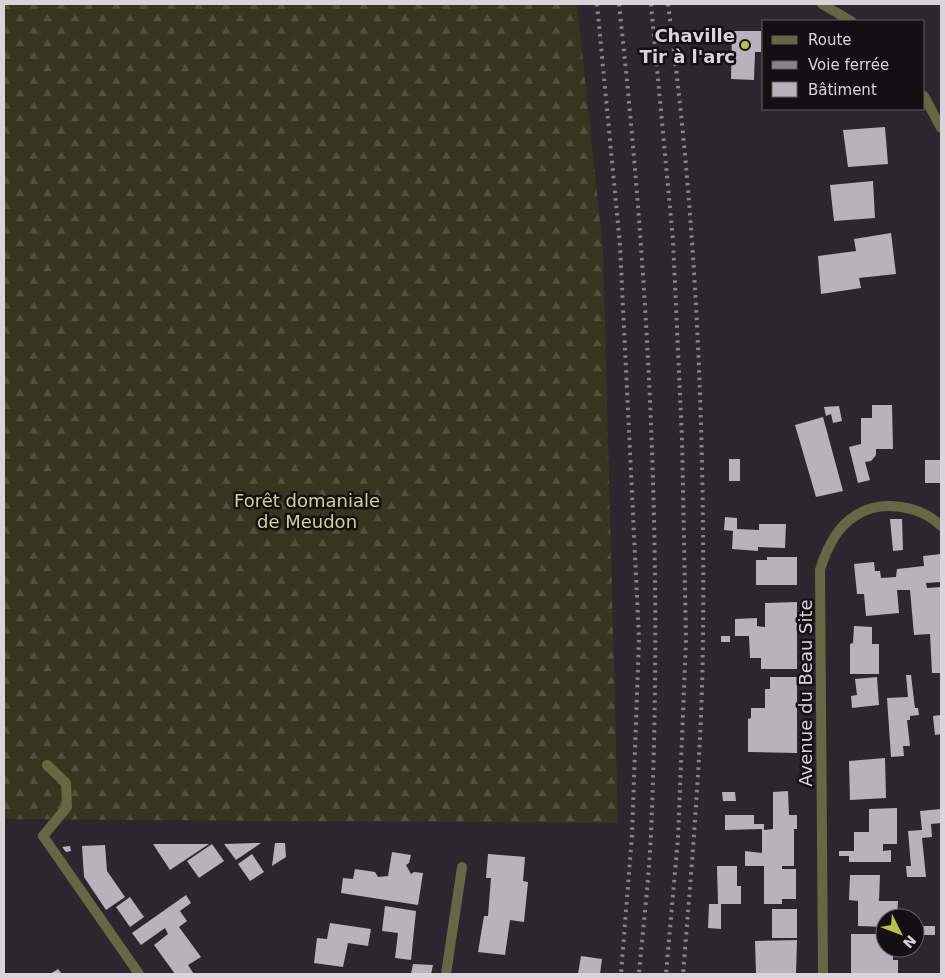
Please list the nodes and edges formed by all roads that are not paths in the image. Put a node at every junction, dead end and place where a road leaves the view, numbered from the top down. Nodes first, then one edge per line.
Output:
1 (822, 4) edge
2 (849, 20) edge
3 (925, 98) edge
4 (941, 128) edge
5 (941, 526) edge
6 (47, 765) dead end
7 (462, 867) dead end
8 (139, 974) edge
9 (446, 974) edge
10 (823, 974) edge

1 - 2 street
3 - 4 street
5 - 10 street, Avenue du Beau Site
6 - 8 street
7 - 9 street

